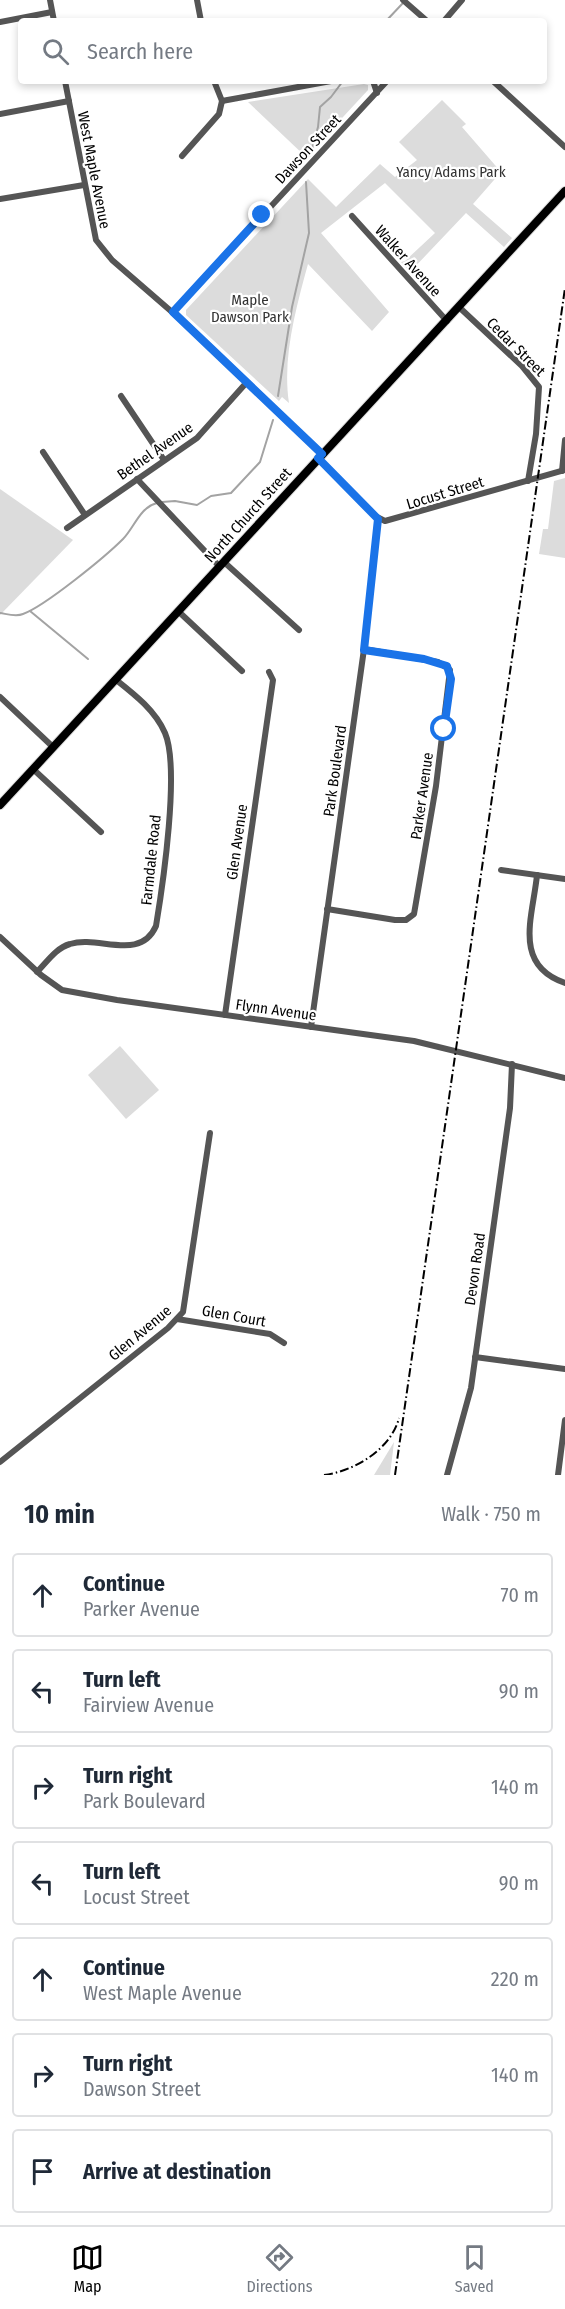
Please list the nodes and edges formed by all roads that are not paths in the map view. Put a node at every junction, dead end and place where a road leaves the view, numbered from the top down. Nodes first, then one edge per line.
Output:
1 (50, 0) edge
2 (197, 0) edge
3 (462, 0) edge
4 (406, 2) edge
5 (52, 12) junction
6 (21, 18) edge
7 (53, 18) edge
8 (200, 18) edge
9 (424, 18) edge
10 (447, 18) edge
11 (18, 19) edge
12 (0, 22) edge
13 (66, 84) edge
14 (215, 84) edge
15 (315, 84) edge
16 (374, 84) edge
17 (384, 84) edge
18 (496, 84) edge
19 (376, 93) junction
20 (69, 101) junction
21 (222, 101) junction
22 (0, 114) edge
23 (565, 147) edge
24 (182, 156) dead end
25 (84, 185) junction
26 (565, 191) edge
27 (0, 199) edge
28 (352, 216) dead end
29 (460, 308) junction
30 (173, 312) junction
31 (447, 321) junction
32 (247, 382) junction
33 (121, 396) dead end
34 (565, 440) edge
35 (43, 452) dead end
36 (320, 456) junction
37 (164, 460) junction
38 (564, 471) edge
39 (137, 479) junction
40 (528, 481) junction
41 (85, 515) junction
42 (378, 519) junction
43 (67, 528) dead end
44 (222, 564) junction
45 (178, 611) junction
46 (299, 630) dead end
47 (364, 650) junction
48 (242, 671) dead end
49 (268, 672) dead end
50 (115, 679) junction
51 (0, 697) edge
52 (53, 747) junction
53 (33, 769) junction
54 (0, 805) edge
55 (101, 832) dead end
56 (501, 870) dead end
57 (537, 875) junction
58 (565, 879) edge
59 (327, 909) junction
60 (0, 937) edge
61 (38, 972) junction
62 (565, 982) edge
63 (225, 1015) junction
64 (311, 1027) junction
65 (512, 1064) junction
66 (565, 1078) edge
67 (210, 1133) dead end
68 (177, 1319) junction
69 (284, 1343) dead end
70 (475, 1357) junction
71 (565, 1370) edge
72 (565, 1420) edge
73 (0, 1462) edge
74 (447, 1475) edge
75 (558, 1475) edge

1 - 5 street
2 - 8 street
3 - 10 street
4 - 9 street
5 - 6 street
5 - 7 street
11 - 12 street
13 - 20 street, West Maple Avenue
14 - 21 street
15 - 21 street
16 - 19 street
17 - 19 street, Dawson Street
18 - 23 street
19 - 30 street, Dawson Street
20 - 22 street
20 - 25 street, West Maple Avenue
21 - 24 street
25 - 27 street
25 - 30 street, West Maple Avenue
26 - 29 main road, North Church Street
28 - 31 street, Walker Avenue
29 - 31 main road, North Church Street
29 - 40 street, Cedar Street
30 - 32 street, West Maple Avenue
31 - 36 main road, North Church Street
32 - 36 street, West Maple Avenue
32 - 37 street, Bethel Avenue
33 - 37 street
34 - 38 street
35 - 41 street
36 - 42 street
36 - 44 main road, North Church Street
37 - 39 street, Bethel Avenue
38 - 40 street, Locust Street
39 - 41 street, Bethel Avenue
39 - 44 street
40 - 42 street, Locust Street
41 - 43 street, Bethel Avenue
42 - 47 street, Park Boulevard
44 - 45 main road, North Church Street
44 - 46 street
45 - 48 street
45 - 50 main road, North Church Street
47 - 59 street, Park Boulevard
47 - 59 street, Parker Avenue
49 - 63 street, Glen Avenue
50 - 52 main road, North Church Street
50 - 61 street, Farmdale Road
51 - 52 street
52 - 53 main road, North Church Street
53 - 54 main road, North Church Street
53 - 55 street
56 - 57 street
57 - 58 street
57 - 62 street
59 - 64 street, Park Boulevard
60 - 61 street, Flynn Avenue
61 - 63 street, Flynn Avenue
63 - 64 street, Flynn Avenue
64 - 65 street, Flynn Avenue
65 - 66 street, Flynn Avenue
65 - 70 street, Devon Road
67 - 68 street, Glen Avenue
68 - 69 street, Glen Court
68 - 73 street, Glen Avenue
70 - 71 street
70 - 74 street, Devon Road
72 - 75 street

